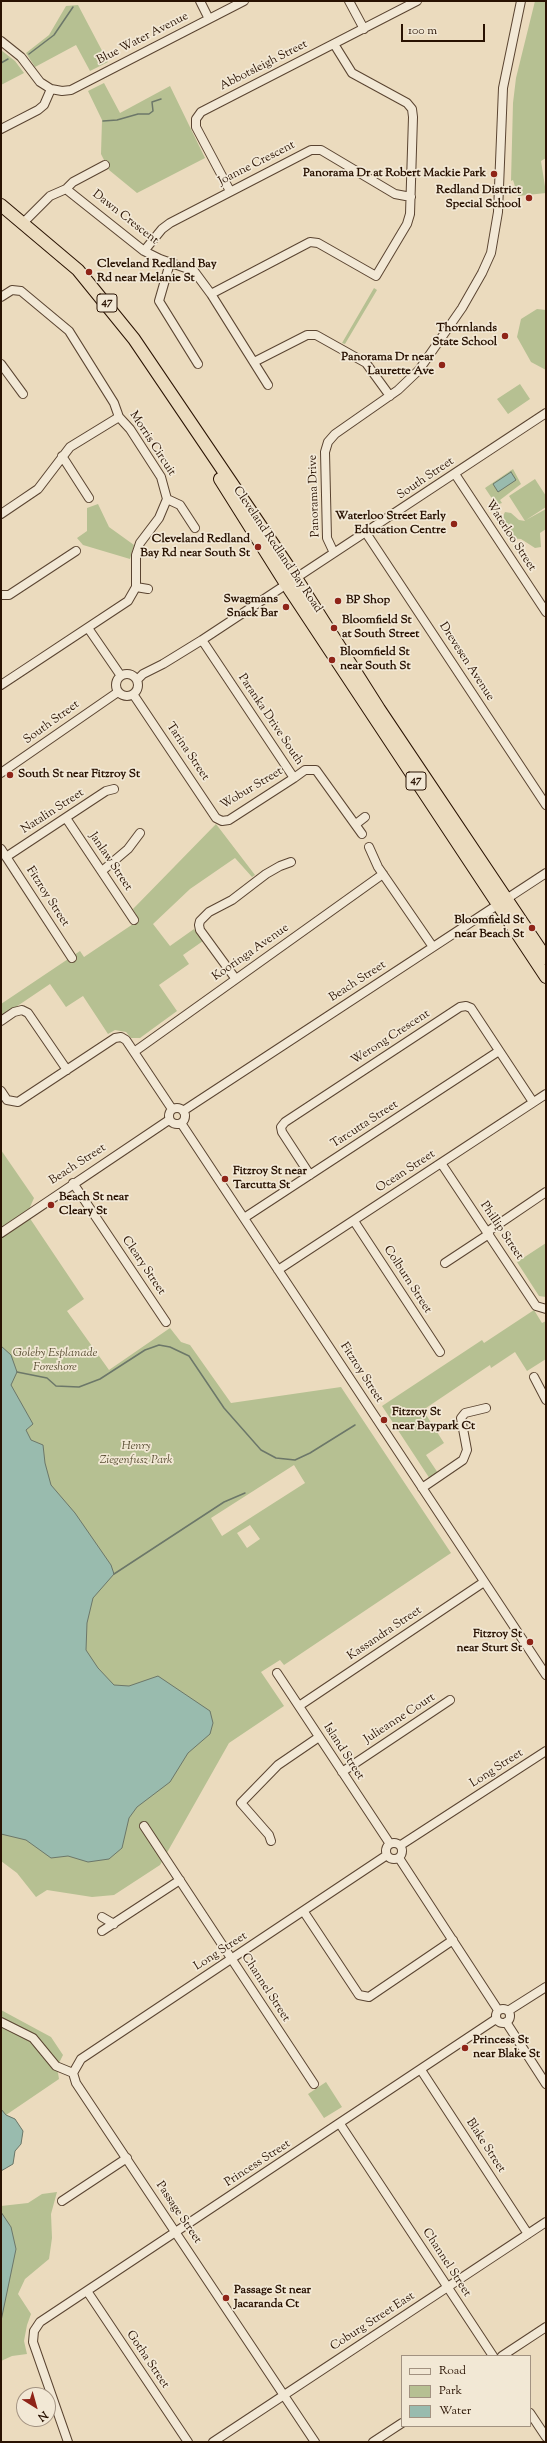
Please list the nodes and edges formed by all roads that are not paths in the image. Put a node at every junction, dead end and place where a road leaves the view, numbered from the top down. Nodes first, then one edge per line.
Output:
1 (200, 1) edge
2 (244, 1) edge
3 (349, 1) edge
4 (417, 1) edge
5 (521, 1) edge
6 (209, 18) junction
7 (364, 28) junction
8 (1, 41) edge
9 (334, 44) junction
10 (51, 89) junction
11 (1, 129) edge
12 (105, 165) dead end
13 (66, 189) junction
14 (230, 191) junction
15 (410, 197) junction
16 (1, 205) edge
17 (23, 223) junction
18 (144, 251) junction
19 (170, 262) junction
20 (211, 294) junction
21 (1, 298) edge
22 (254, 362) junction
23 (1, 364) edge
24 (198, 364) dead end
25 (268, 384) dead end
26 (23, 394) dead end
27 (390, 396) junction
28 (546, 413) edge
29 (120, 417) junction
30 (62, 456) junction
31 (455, 474) junction
32 (89, 498) dead end
33 (167, 500) junction
34 (1, 514) edge
35 (195, 528) dead end
36 (366, 533) junction
37 (76, 551) dead end
38 (334, 553) junction
39 (291, 581) junction
40 (136, 587) junction
41 (148, 589) dead end
42 (1, 595) edge
43 (546, 612) edge
44 (88, 628) junction
45 (202, 640) junction
46 (121, 676) junction
47 (136, 680) junction
48 (1, 685) edge
49 (118, 692) junction
50 (133, 694) junction
51 (1, 773) edge
52 (294, 778) junction
53 (114, 789) dead end
54 (546, 805) edge
55 (365, 817) dead end
56 (66, 818) junction
57 (222, 821) joint
58 (356, 824) junction
59 (140, 833) dead end
60 (362, 834) dead end
61 (369, 847) dead end
62 (1, 849) edge
63 (6, 857) junction
64 (291, 862) dead end
65 (102, 871) junction
66 (546, 873) edge
67 (383, 874) junction
68 (502, 902) junction
69 (134, 920) dead end
70 (433, 947) junction
71 (72, 958) dead end
72 (546, 958) edge
73 (546, 977) edge
74 (235, 978) junction
75 (1, 1021) edge
76 (499, 1051) junction
77 (134, 1052) junction
78 (66, 1070) junction
79 (1, 1091) edge
80 (546, 1094) edge
81 (533, 1102) junction
82 (172, 1109) junction
83 (183, 1111) junction
84 (169, 1120) junction
85 (181, 1123) junction
86 (441, 1163) junction
87 (310, 1175) junction
88 (73, 1183) junction
89 (546, 1192) edge
90 (244, 1218) junction
91 (354, 1221) junction
92 (1, 1233) edge
93 (488, 1233) junction
94 (445, 1263) dead end
95 (278, 1270) junction
96 (545, 1309) edge
97 (166, 1322) dead end
98 (440, 1352) dead end
99 (534, 1377) dead end
100 (544, 1395) edge
101 (486, 1408) dead end
102 (422, 1488) junction
103 (484, 1582) junction
104 (543, 1664) edge
105 (277, 1673) dead end
106 (546, 1675) edge
107 (450, 1700) dead end
108 (299, 1706) junction
109 (319, 1737) junction
110 (546, 1751) edge
111 (342, 1772) junction
112 (144, 1826) dead end
113 (271, 1841) dead end
114 (390, 1844) junction
115 (401, 1845) junction
116 (387, 1855) junction
117 (399, 1858) junction
118 (180, 1880) junction
119 (304, 1912) junction
120 (102, 1917) dead end
121 (114, 1924) junction
122 (102, 1931) dead end
123 (453, 1940) junction
124 (232, 1959) junction
125 (546, 1987) edge
126 (498, 2010) junction
127 (508, 2011) junction
128 (496, 2019) junction
129 (1, 2022) edge
130 (506, 2022) junction
131 (421, 2070) junction
132 (73, 2073) junction
133 (314, 2084) dead end
134 (546, 2084) edge
135 (340, 2124) junction
136 (127, 2158) junction
137 (62, 2201) dead end
138 (546, 2222) edge
139 (176, 2232) junction
140 (528, 2234) junction
141 (448, 2288) junction
142 (87, 2291) junction
143 (546, 2327) edge
144 (492, 2355) edge
145 (504, 2355) edge
146 (284, 2394) junction
147 (531, 2414) edge
148 (401, 2424) edge
149 (546, 2437) edge
150 (68, 2442) edge
151 (188, 2442) edge
152 (213, 2442) edge
153 (315, 2442) edge
154 (373, 2442) edge

1 - 6 street
2 - 6 street, Blue Water Avenue
3 - 7 street
4 - 7 street, Abbotsleigh Street
5 - 27 street, Panorama Drive
6 - 10 street, Blue Water Avenue
7 - 9 street, Abbotsleigh Street
8 - 10 street
9 - 14 street, Abbotsleigh Street
9 - 15 street
10 - 11 street
12 - 13 street
13 - 17 street
13 - 18 street, Dawn Crescent
14 - 15 street, Joanne Crescent
14 - 18 street, Joanne Crescent
15 - 20 street
16 - 17 highway, Cleveland Redland Bay Road / 47
17 - 39 highway, Cleveland Redland Bay Road / 47
18 - 19 street, Dawn Crescent
19 - 20 street, Dawn Crescent
19 - 24 street
20 - 22 street, Dawn Crescent
21 - 29 street, Morris Circuit
22 - 25 street, Dawn Crescent
22 - 27 street
23 - 26 street
27 - 38 street, Panorama Drive
28 - 31 street, South Street
29 - 30 street
29 - 33 street, Morris Circuit
30 - 32 street
30 - 34 street
31 - 36 street, South Street
31 - 43 street, Waterloo Street
33 - 35 street
33 - 40 street
36 - 38 street, South Street
36 - 54 street, Drevesen Avenue
37 - 42 street
38 - 39 street, South Street
39 - 45 street, South Street
39 - 68 highway, Cleveland Redland Bay Road / 47
40 - 41 street
40 - 44 street
44 - 46 street
44 - 48 street
45 - 47 street, South Street
45 - 52 street, Paranka Drive South
46 - 47 street
46 - 49 street
47 - 50 street
49 - 50 street
49 - 51 street, South Street
50 - 57 street, Tarina Street
52 - 57 street, Wobur Street
52 - 58 street, Paranka Drive South
53 - 56 street, Natalin Street
55 - 58 street
56 - 63 street, Natalin Street
56 - 65 street, Janlaw Street
58 - 60 street, Paranka Drive South
59 - 65 street
61 - 67 street
62 - 63 street, Fitzroy Street
63 - 71 street, Fitzroy Street
64 - 74 street
65 - 69 street, Janlaw Street
66 - 68 street, Beach Street
67 - 70 street
67 - 74 street, Kooringa Avenue
68 - 70 street, Beach Street
68 - 72 highway, Cleveland Redland Bay Road / 47
68 - 73 highway, Cleveland Redland Bay Road / 47
70 - 83 street, Beach Street
74 - 77 street, Kooringa Avenue
75 - 78 street
76 - 81 street, Werong Crescent
76 - 87 street, Tarcutta Street
76 - 87 street, Werong Crescent
77 - 78 street
77 - 82 street
78 - 79 street
80 - 81 street, Ocean Street
81 - 86 street, Ocean Street
82 - 83 street
82 - 84 street
83 - 85 street
84 - 85 street
84 - 88 street, Beach Street
85 - 90 street, Fitzroy Street
86 - 91 street, Ocean Street
86 - 93 street, Phillip Street
87 - 90 street, Tarcutta Street
88 - 92 street, Beach Street
88 - 97 street, Cleary Street
89 - 93 street
90 - 95 street, Fitzroy Street
91 - 95 street, Ocean Street
91 - 98 street, Colburn Street
93 - 94 street
93 - 96 street, Phillip Street
95 - 102 street, Fitzroy Street
99 - 100 street
101 - 102 street
102 - 103 street, Fitzroy Street
103 - 104 street, Fitzroy Street
103 - 108 street, Kassandra Street
104 - 106 street, Fitzroy Street
105 - 108 street, Island Street
107 - 111 street, Julieanne Court
108 - 109 street, Island Street
109 - 111 street, Island Street
109 - 113 street
110 - 115 street, Long Street
111 - 114 street, Island Street
112 - 118 street, Channel Street
114 - 115 street
114 - 116 street
115 - 117 street
116 - 117 street
116 - 119 street, Long Street
117 - 123 street
118 - 121 street
118 - 124 street, Channel Street
119 - 123 street
119 - 124 street, Long Street
120 - 121 street
121 - 122 street
123 - 126 street
124 - 132 street, Long Street
124 - 133 street, Channel Street
125 - 127 street
126 - 127 street
126 - 128 street
127 - 130 street
128 - 130 street
128 - 131 street, Princess Street
129 - 132 street
130 - 134 street
131 - 135 street, Princess Street
131 - 140 street, Blake Street
132 - 136 street, Passage Street
135 - 139 street, Princess Street
135 - 141 street, Channel Street
136 - 137 street
136 - 139 street, Passage Street
138 - 140 street, Coburg Street East
139 - 142 street, Princess Street
139 - 146 street, Passage Street
140 - 141 street, Coburg Street East
141 - 144 street, Channel Street
141 - 146 street, Coburg Street East
142 - 150 street, Princess Street
142 - 151 street, Gotha Street
143 - 145 street
146 - 152 street, Coburg Street East
146 - 153 street, Passage Street
147 - 149 street
148 - 154 street

